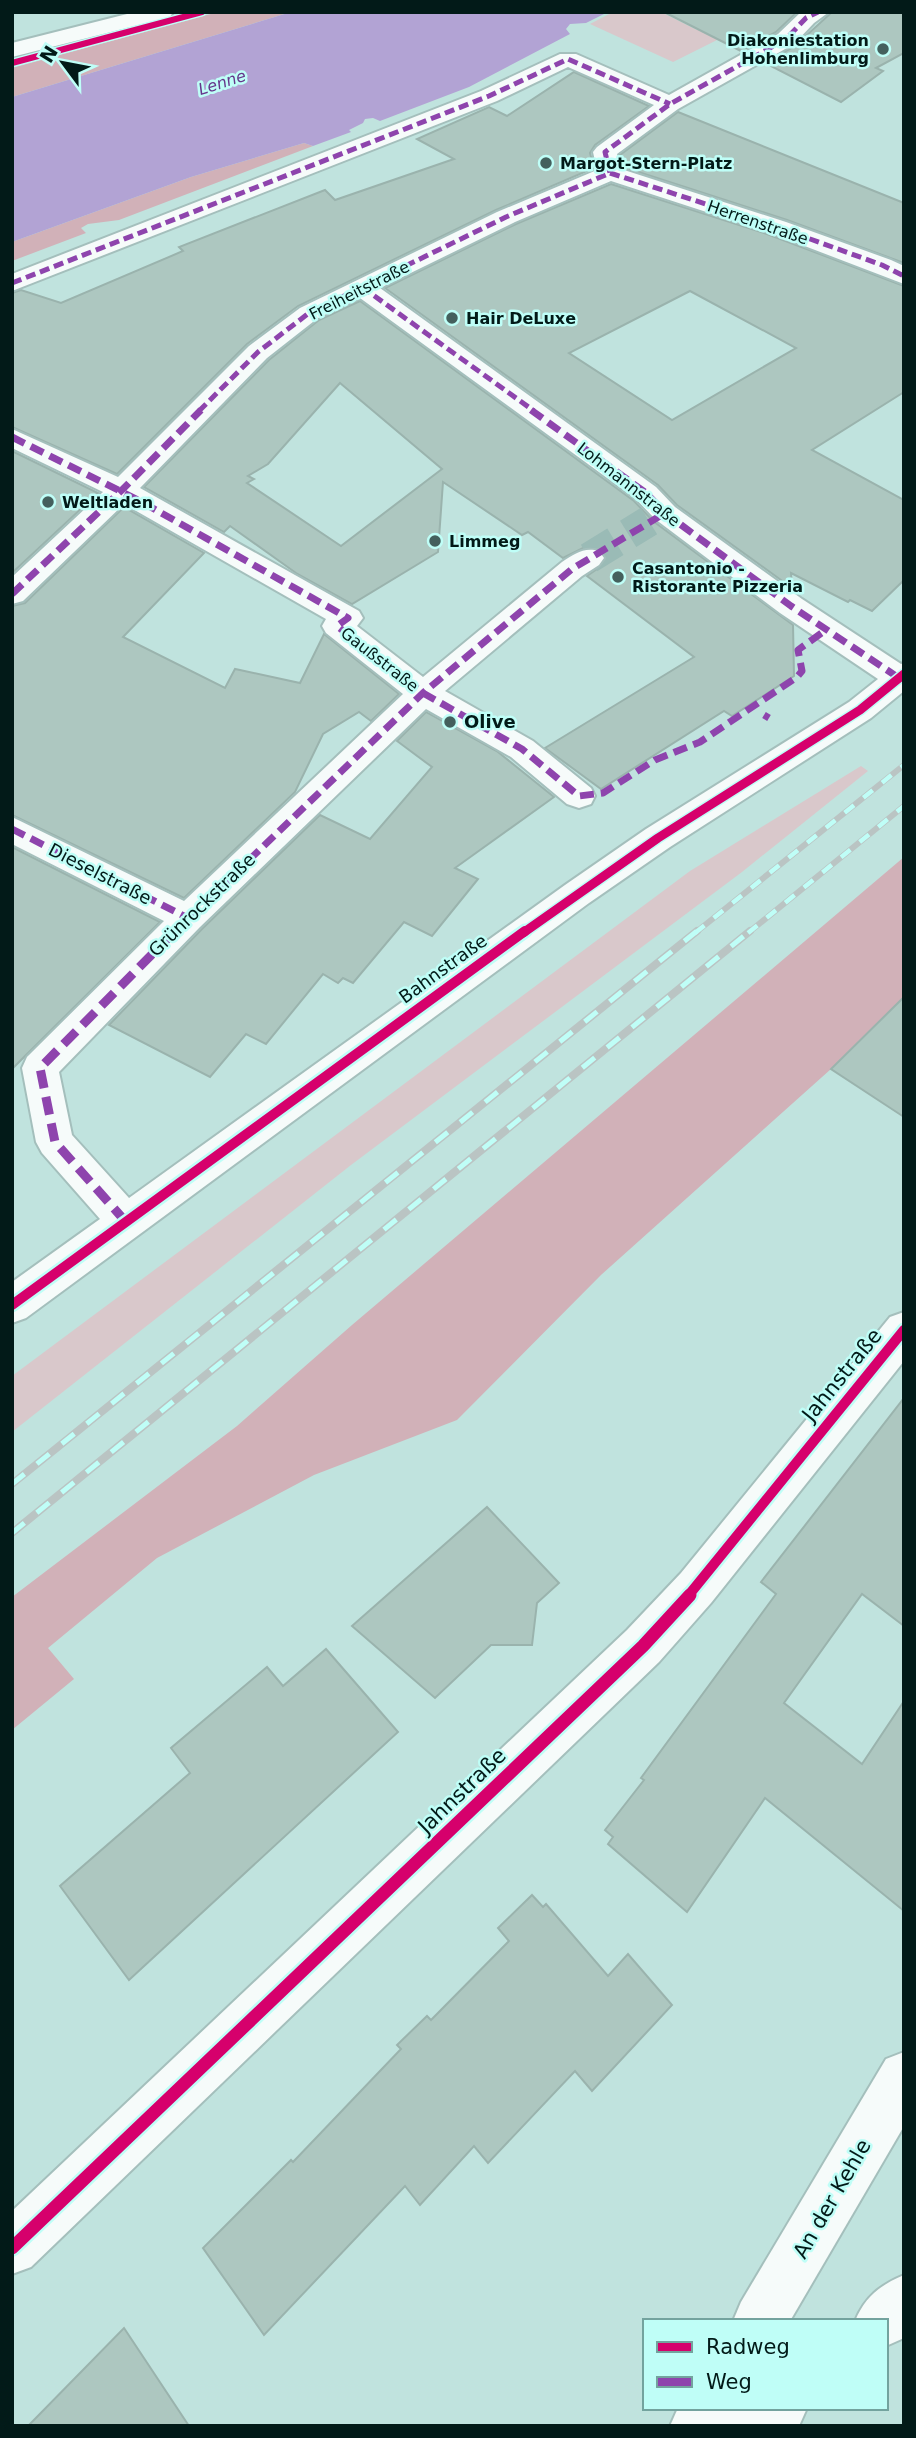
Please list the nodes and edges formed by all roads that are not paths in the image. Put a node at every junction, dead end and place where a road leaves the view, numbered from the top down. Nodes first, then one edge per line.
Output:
1 (162, 12) edge
2 (818, 12) edge
3 (12, 50) edge
4 (670, 104) junction
5 (610, 173) junction
6 (904, 276) edge
7 (12, 283) edge
8 (362, 287) junction
9 (12, 437) edge
10 (122, 490) junction
11 (589, 558) tunnel mouth
12 (12, 594) edge
13 (901, 676) edge
14 (423, 693) junction
15 (579, 796) dead end
16 (12, 829) edge
17 (187, 919) junction
18 (126, 1222) junction
19 (12, 1305) edge
20 (904, 1330) edge
21 (904, 2077) edge
22 (12, 2248) edge
23 (904, 2302) edge
24 (761, 2319) edge
25 (884, 2319) edge
26 (708, 2410) edge
27 (776, 2410) edge
28 (698, 2426) edge
29 (756, 2426) edge

1 - 3 street
2 - 4 street
4 - 5 street
4 - 7 street
5 - 6 street, Herrenstraße
5 - 8 street, Freiheitstraße
8 - 10 street, Freiheitstraße
8 - 13 street, Lohmannstraße
9 - 10 street
10 - 12 street, Freiheitstraße
10 - 14 street, Gaußstraße
11 - 14 street, Grünrockstraße
13 - 18 street, Bahnstraße
14 - 15 street, Gaußstraße
14 - 17 street, Grünrockstraße
16 - 17 street, Dieselstraße
17 - 18 street, Grünrockstraße
18 - 19 street, Bahnstraße
20 - 22 street, Jahnstraße
21 - 24 street, An der Kehle
23 - 25 street
26 - 28 street
27 - 29 street

